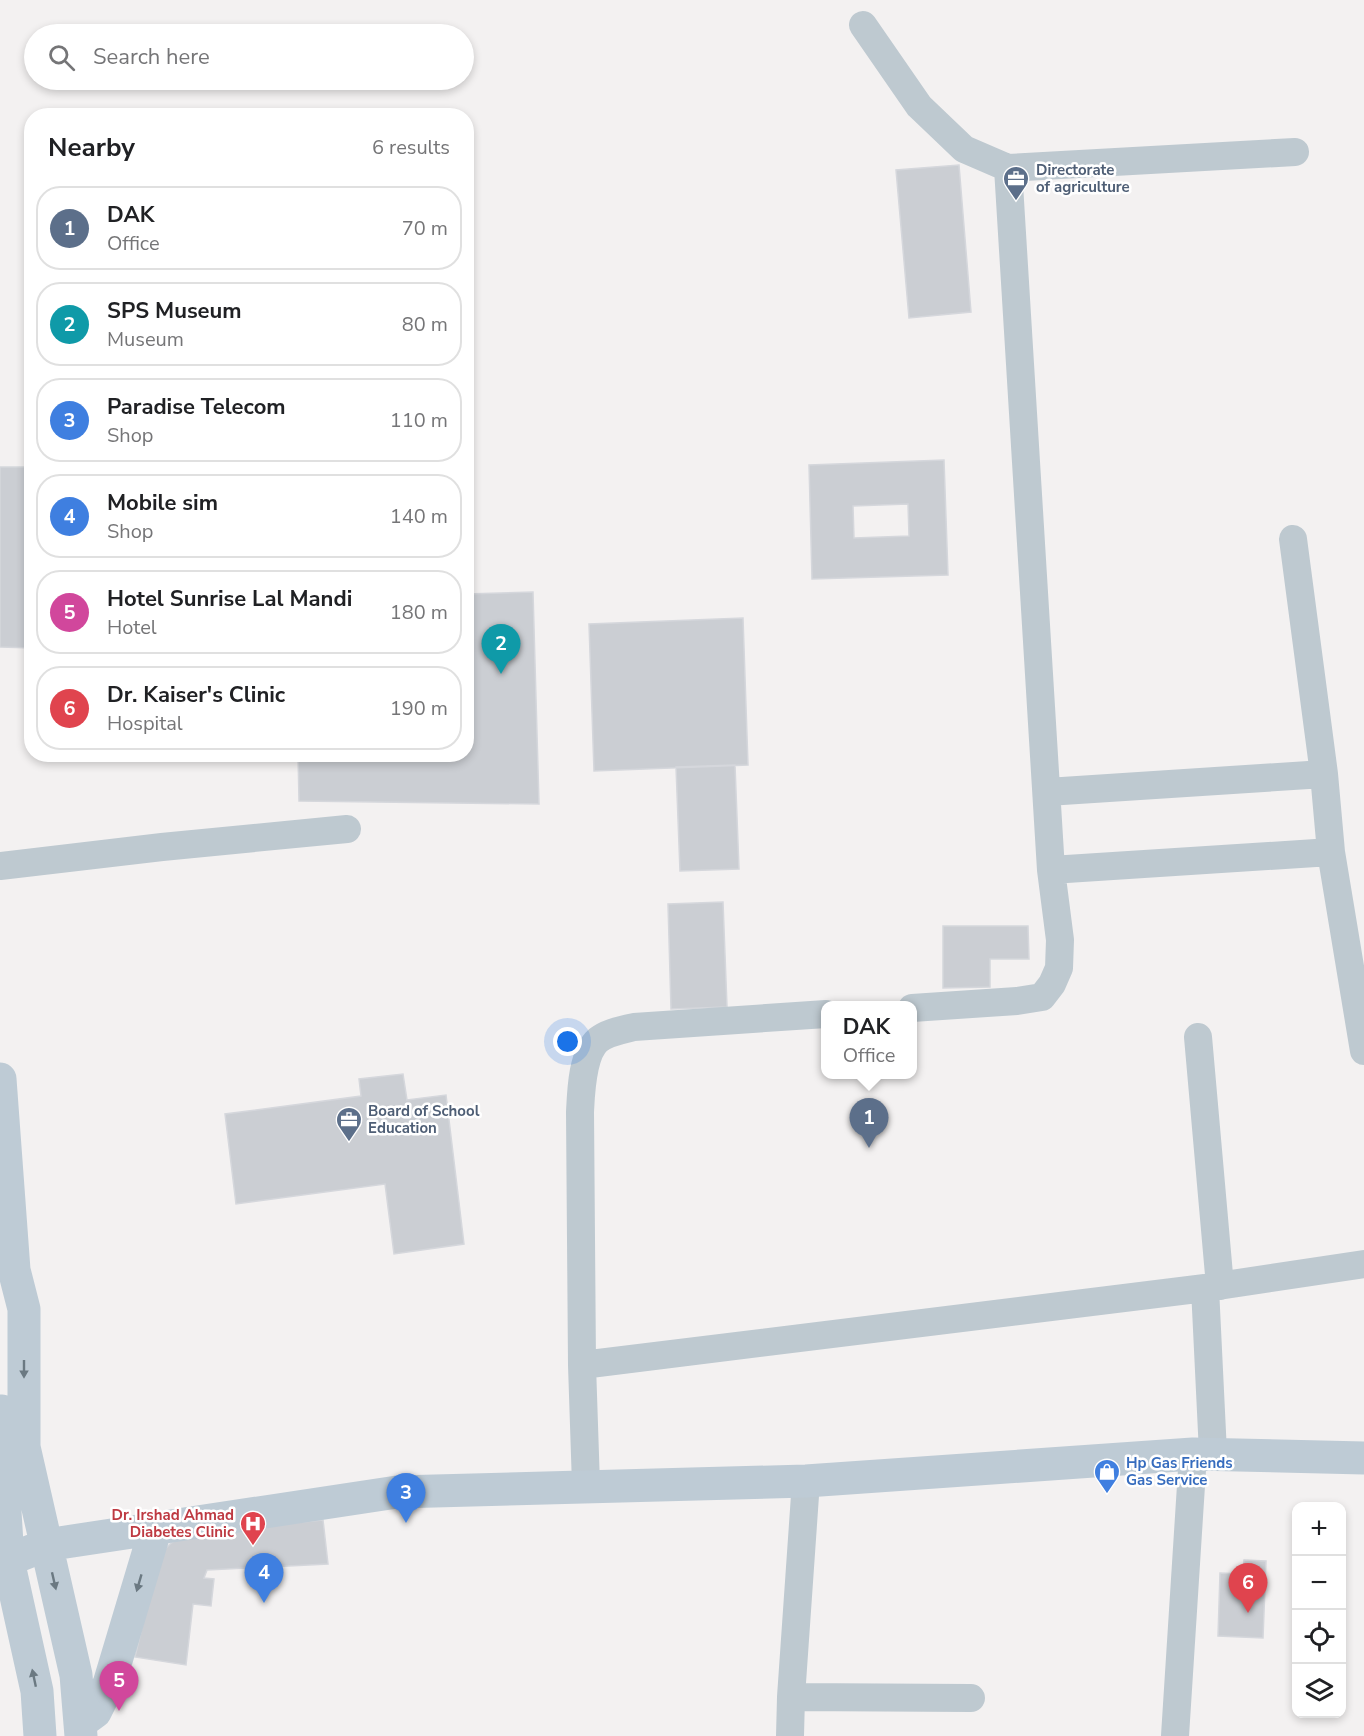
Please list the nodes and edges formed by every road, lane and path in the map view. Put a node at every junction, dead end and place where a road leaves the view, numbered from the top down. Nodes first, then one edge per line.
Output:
1 (863, 25) dead end
2 (1295, 152) dead end
3 (1008, 168) junction
4 (1293, 539) dead end
5 (1324, 774) junction
6 (1047, 792) junction
7 (346, 829) dead end
8 (1332, 852) junction
9 (0, 866) edge
10 (1051, 870) junction
11 (917, 1008) edge
12 (821, 1014) edge
13 (1198, 1037) dead end
14 (1364, 1051) edge
15 (0, 1079) edge
16 (1364, 1264) edge
17 (14, 1270) junction
18 (1213, 1287) junction
19 (582, 1365) junction
20 (1203, 1454) junction
21 (1364, 1458) edge
22 (806, 1481) junction
23 (586, 1485) junction
24 (156, 1527) junction
25 (46, 1545) junction
26 (8, 1560) junction
27 (791, 1696) junction
28 (971, 1698) dead end
29 (81, 1729) edge
30 (40, 1736) edge
31 (790, 1736) edge
32 (1175, 1736) edge

1 - 3 street
2 - 3 street
3 - 6 street
4 - 5 street
5 - 6 street
5 - 8 street
6 - 10 street
7 - 9 street
8 - 10 street
8 - 14 street
10 - 11 street
12 - 19 street
13 - 18 street
15 - 17 main road
16 - 18 street
17 -> 25 main road
17 - 26 main road
18 - 19 street
18 - 20 street
19 - 23 street
20 - 21 main road
20 - 22 main road
20 - 32 street
22 - 23 main road
22 - 27 street
23 - 24 main road
24 - 25 main road
24 -> 29 main road
25 - 26 main road
25 -> 29 main road
30 -> 26 main road
27 - 28 street
27 - 31 street

